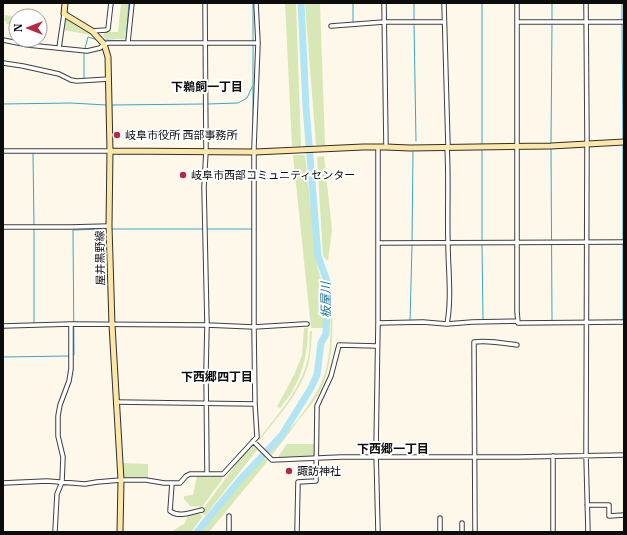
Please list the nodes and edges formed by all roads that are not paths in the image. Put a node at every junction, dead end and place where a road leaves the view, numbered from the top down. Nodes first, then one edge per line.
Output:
1 (65, 3) edge
2 (111, 3) edge
3 (132, 3) edge
4 (205, 3) edge
5 (256, 3) edge
6 (384, 3) edge
7 (444, 3) edge
8 (517, 3) edge
9 (586, 3) edge
10 (64, 14) junction
11 (384, 22) junction
12 (444, 22) junction
13 (517, 22) junction
14 (587, 22) junction
15 (624, 22) edge
16 (331, 26) dead end
17 (92, 31) junction
18 (3, 40) edge
19 (128, 42) junction
20 (206, 42) junction
21 (257, 43) junction
22 (104, 44) junction
23 (59, 48) junction
24 (3, 63) edge
25 (109, 79) junction
26 (624, 142) edge
27 (587, 144) junction
28 (517, 146) junction
29 (378, 147) junction
30 (386, 147) junction
31 (448, 147) junction
32 (3, 151) edge
33 (110, 151) junction
34 (206, 151) junction
35 (255, 152) junction
36 (110, 226) junction
37 (3, 227) edge
38 (448, 242) junction
39 (517, 242) junction
40 (587, 242) junction
41 (624, 242) edge
42 (378, 243) junction
43 (518, 322) junction
44 (624, 322) edge
45 (378, 323) junction
46 (587, 323) junction
47 (71, 324) junction
48 (307, 324) dead end
49 (447, 324) junction
50 (112, 325) junction
51 (207, 325) junction
52 (3, 326) edge
53 (254, 327) junction
54 (517, 345) dead end
55 (377, 346) junction
56 (115, 402) junction
57 (206, 403) junction
58 (255, 404) junction
59 (254, 442) junction
60 (586, 455) junction
61 (624, 455) edge
62 (377, 456) junction
63 (475, 456) junction
64 (553, 456) junction
65 (317, 458) junction
66 (207, 474) junction
67 (121, 480) junction
68 (62, 482) junction
69 (3, 483) edge
70 (172, 483) junction
71 (587, 505) junction
72 (202, 510) dead end
73 (624, 515) edge
74 (229, 516) dead end
75 (440, 518) dead end
76 (462, 523) dead end
77 (55, 532) edge
78 (120, 532) edge
79 (229, 532) edge
80 (297, 532) edge
81 (378, 532) edge
82 (440, 532) edge
83 (462, 532) edge
84 (475, 532) edge
85 (553, 532) edge
86 (588, 532) edge

1 - 10 main road
2 - 17 street
3 - 19 street
4 - 20 street
5 - 21 street
6 - 11 street
7 - 12 street
8 - 13 street
9 - 14 street
10 - 17 main road
10 - 23 street
11 - 12 street
11 - 16 street
11 - 30 street
12 - 31 street
13 - 14 street
13 - 28 street
14 - 15 street
14 - 27 street
17 - 22 main road
18 - 23 street
19 - 20 street
19 - 22 street
20 - 21 street
20 - 34 street
21 - 35 street
22 - 23 street
22 - 25 main road, 屋井黒野線
24 - 25 street
25 - 33 main road, 屋井黒野線
26 - 27 main road
27 - 28 main road
27 - 40 street
28 - 31 main road
28 - 39 street
29 - 30 main road
29 - 35 main road
29 - 42 street
30 - 31 main road
31 - 38 street
32 - 33 street
33 - 34 main road
33 - 36 main road, 屋井黒野線
34 - 35 main road
34 - 51 street
35 - 53 street
36 - 37 street
36 - 50 main road, 屋井黒野線
38 - 39 street
38 - 42 street
38 - 49 street
39 - 40 street
39 - 43 street
40 - 41 street
40 - 46 street
42 - 45 street
43 - 46 street
43 - 49 street
44 - 46 street
45 - 49 street
45 - 55 street
46 - 60 street
47 - 50 street
47 - 52 street
47 - 68 street
48 - 53 street
50 - 51 street
50 - 56 main road, 屋井黒野線
51 - 53 street
51 - 57 street
53 - 58 street
54 - 63 street
55 - 62 street
55 - 65 street
56 - 57 street
56 - 67 main road, 屋井黒野線
57 - 58 street
57 - 66 street
58 - 59 street
59 - 65 street
59 - 66 street
60 - 61 street
60 - 64 street
60 - 71 street
62 - 63 street
62 - 65 street
62 - 81 street
63 - 64 street
63 - 84 street
64 - 85 street
65 - 80 street
66 - 70 street
67 - 68 street
67 - 70 street
67 - 78 main road, 屋井黒野線
68 - 69 street
68 - 77 street
70 - 72 street
71 - 73 street
71 - 86 street
74 - 79 street
75 - 82 street
76 - 83 street

